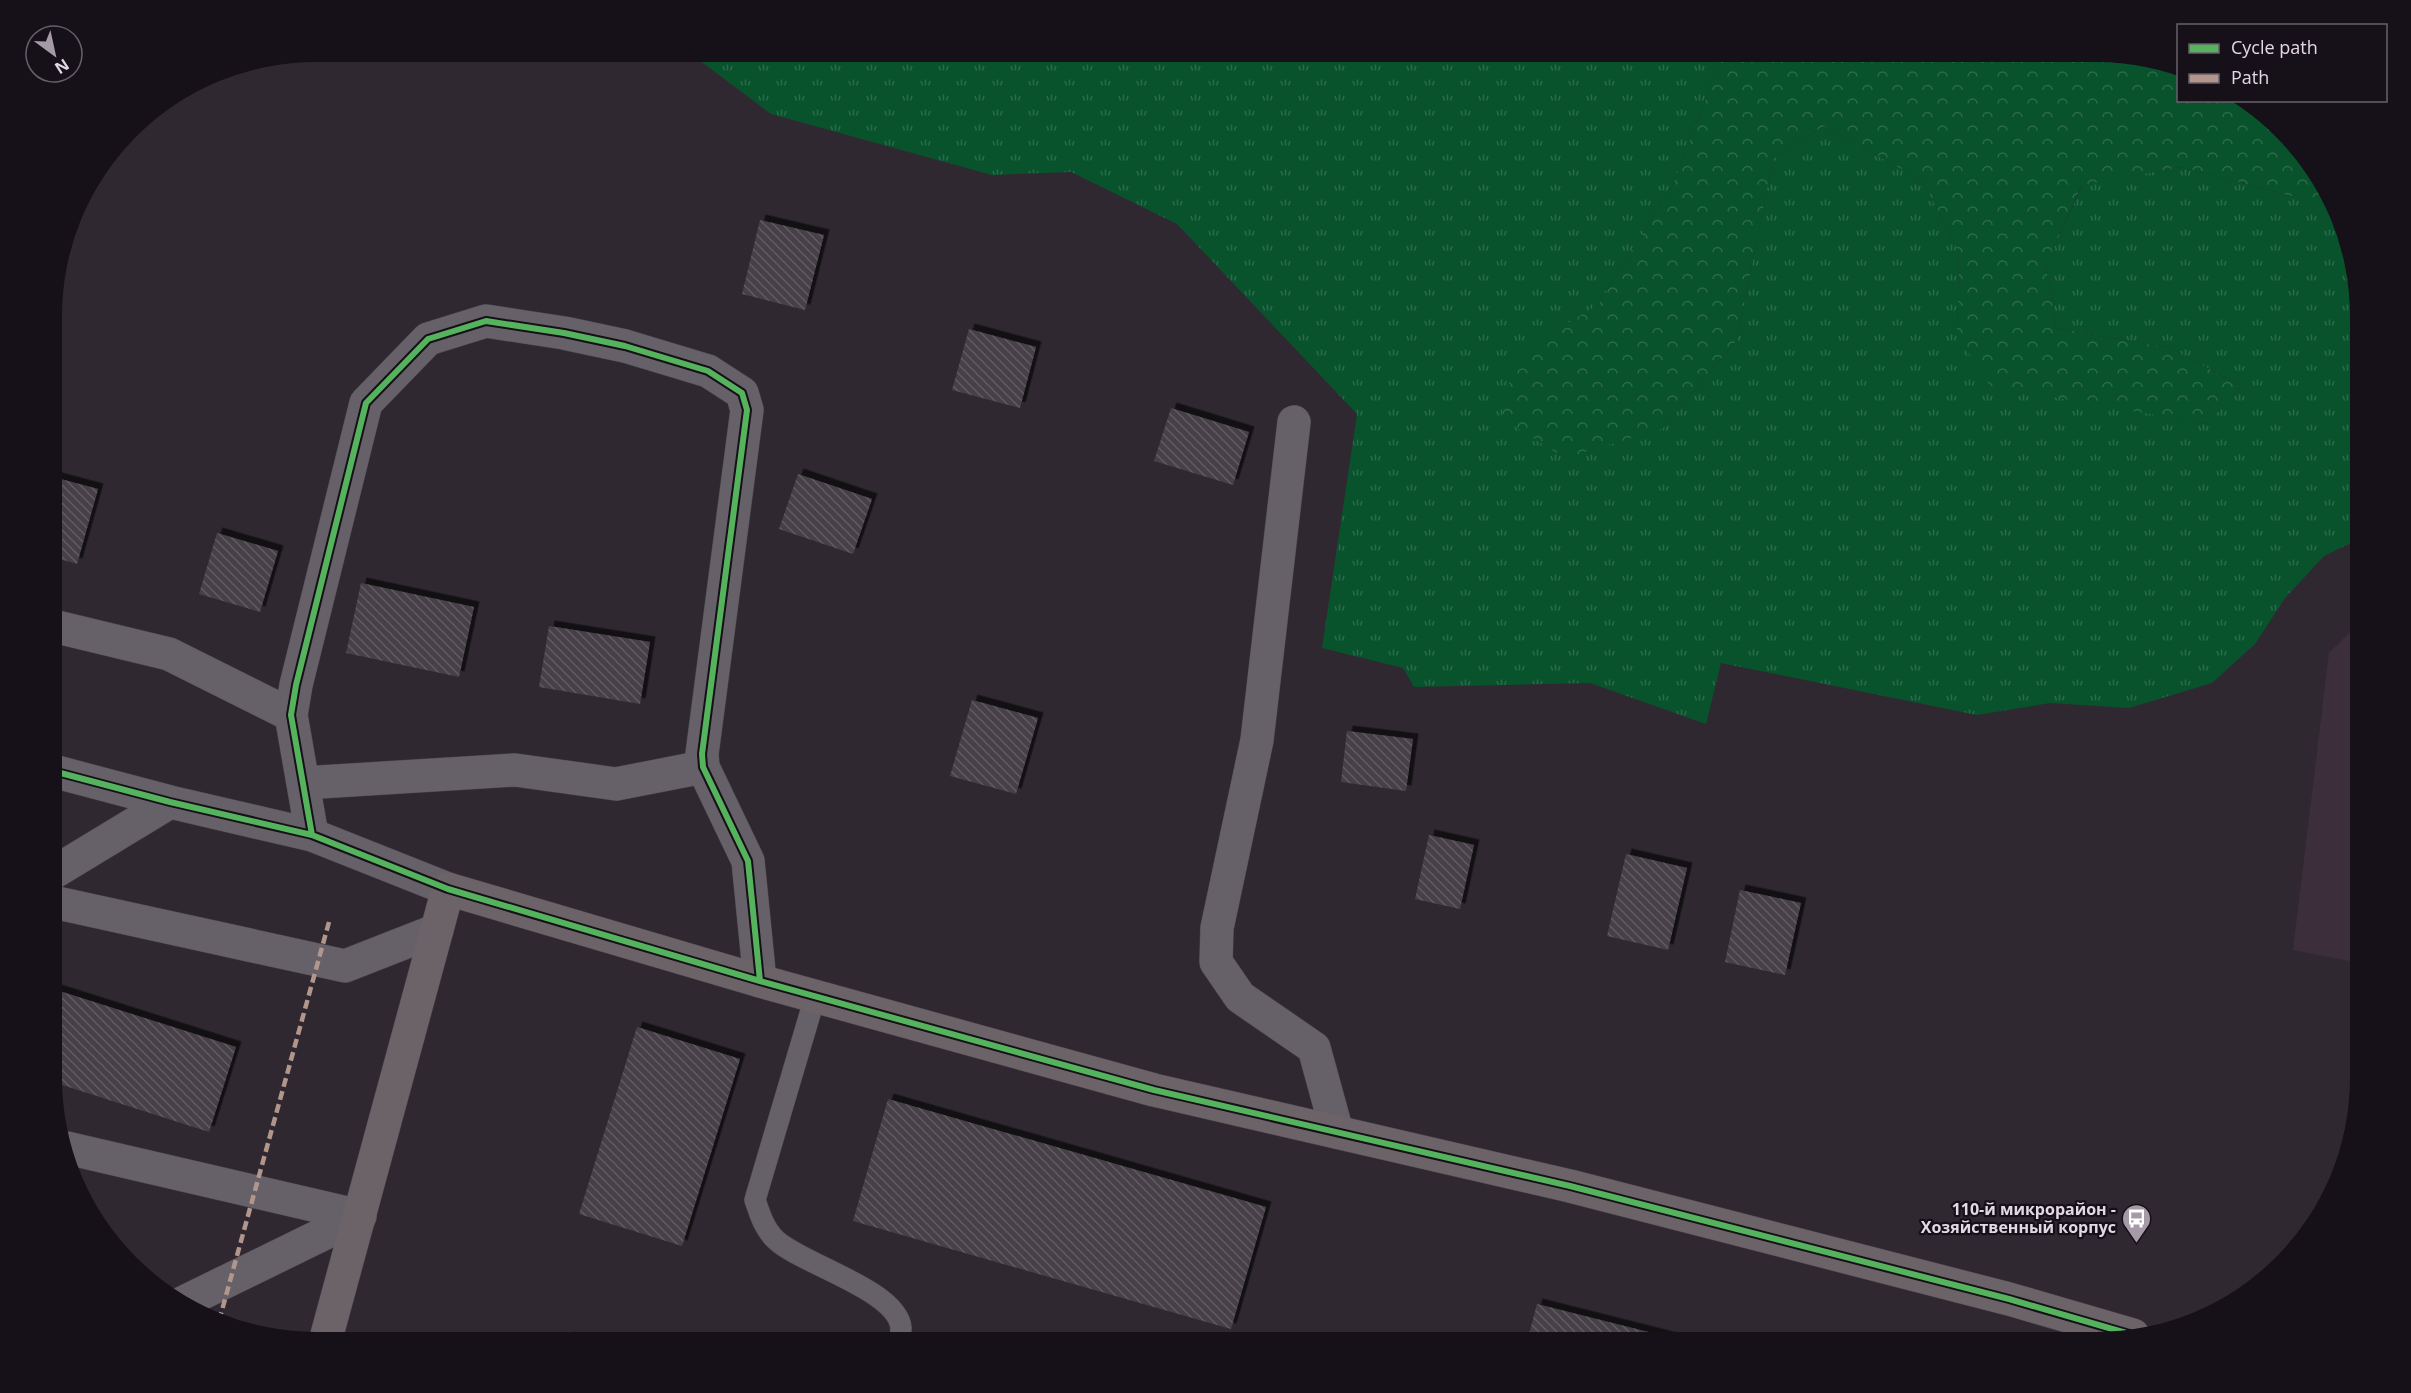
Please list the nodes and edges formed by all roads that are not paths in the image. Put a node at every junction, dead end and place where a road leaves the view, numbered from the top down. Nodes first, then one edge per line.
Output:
1 (1294, 422) dead end
2 (62, 628) edge
3 (291, 715) junction
4 (703, 766) junction
5 (62, 773) edge
6 (303, 783) junction
7 (170, 802) junction
8 (312, 835) junction
9 (62, 868) edge
10 (448, 890) junction
11 (62, 904) edge
12 (437, 930) junction
13 (760, 981) junction
14 (815, 997) junction
15 (1337, 1132) junction
16 (72, 1149) edge
17 (360, 1216) junction
18 (191, 1299) edge
19 (2117, 1330) edge
20 (328, 1332) edge
21 (900, 1332) edge

1 - 15 street
2 - 3 street
3 - 4 street
3 - 6 street
4 - 6 street
4 - 13 street
5 - 7 street
6 - 8 street
7 - 8 street
7 - 9 street
8 - 10 street
10 - 12 street
10 - 13 street
11 - 12 street
12 - 17 street
13 - 14 street
14 - 15 street
14 - 21 lane
15 - 19 street
16 - 17 street
17 - 18 street
17 - 20 street

